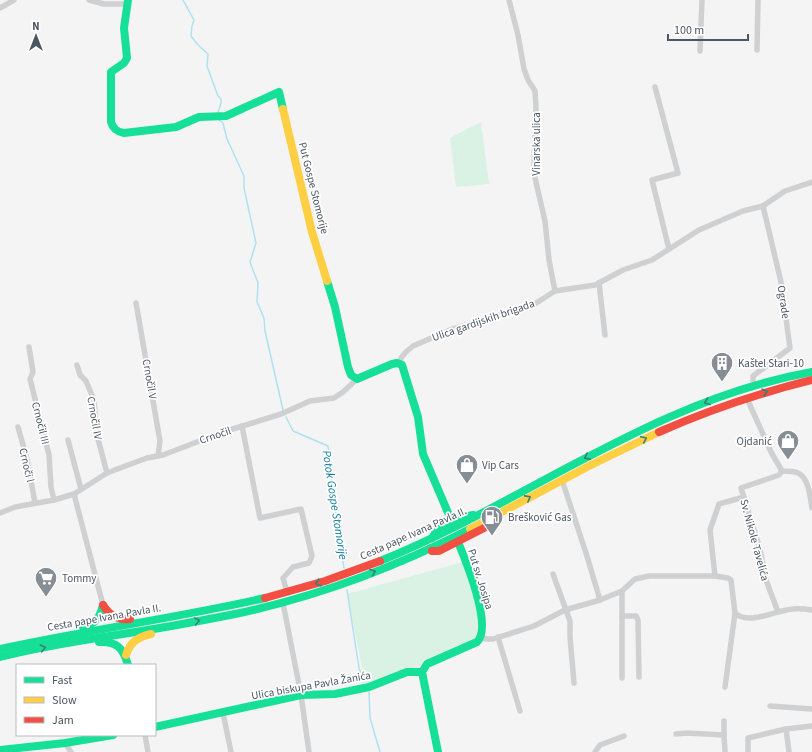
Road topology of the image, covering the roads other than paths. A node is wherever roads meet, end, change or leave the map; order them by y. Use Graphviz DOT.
graph roads {
  1 [pos="14,0"];
  2 [pos="89,0"];
  3 [pos="509,0"];
  4 [pos="702,0"];
  5 [pos="758,0"];
  6 [pos="128,2"];
  7 [pos="0,8"];
  8 [pos="757,50"];
  9 [pos="700,51"];
  10 [pos="655,87"];
  11 [pos="812,182"];
  12 [pos="763,206"];
  13 [pos="669,249"];
  14 [pos="599,283"];
  15 [pos="554,291"];
  16 [pos="136,303"];
  17 [pos="605,335"];
  18 [pos="28,347"];
  19 [pos="400,363"];
  20 [pos="77,365"];
  21 [pos="812,372"];
  22 [pos="357,379"];
  23 [pos="753,380"];
  24 [pos="812,380"];
  25 [pos="749,403"];
  26 [pos="242,426"];
  27 [pos="18,427"];
  28 [pos="68,440"];
  29 [pos="158,456"];
  30 [pos="782,471"];
  31 [pos="106,473"];
  32 [pos="562,480"];
  33 [pos="81,490"];
  34 [pos="74,494"];
  35 [pos="744,497"];
  36 [pos="54,500"];
  37 [pos="35,503"];
  38 [pos="513,506"];
  39 [pos="812,508"];
  40 [pos="0,513"];
  41 [pos="480,515"];
  42 [pos="452,522"];
  43 [pos="432,539"];
  44 [pos="458,542"];
  45 [pos="427,550"];
  46 [pos="553,574"];
  47 [pos="715,576"];
  48 [pos="622,591"];
  49 [pos="287,592"];
  50 [pos="600,600"];
  51 [pos="283,603"];
  52 [pos="103,605"];
  53 [pos="565,610"];
  54 [pos="812,610"];
  55 [pos="778,612"];
  56 [pos="735,613"];
  57 [pos="622,616"];
  58 [pos="146,621"];
  59 [pos="158,628"];
  60 [pos="66,635"];
  61 [pos="482,637"];
  62 [pos="498,637"];
  63 [pos="76,642"];
  64 [pos="0,649"];
  65 [pos="126,655"];
  66 [pos="0,657"];
  67 [pos="128,664"];
  68 [pos="422,672"];
  69 [pos="639,677"];
  70 [pos="622,678"];
  71 [pos="574,683"];
  72 [pos="725,687"];
  73 [pos="301,695"];
  74 [pos="770,706"];
  75 [pos="812,709"];
  76 [pos="520,711"];
  77 [pos="223,713"];
  78 [pos="724,721"];
  79 [pos="812,726"];
  80 [pos="156,727"];
  81 [pos="786,729"];
  82 [pos="676,734"];
  83 [pos="724,735"];
  84 [pos="107,736"];
  85 [pos="145,736"];
  86 [pos="624,736"];
  87 [pos="65,743"];
  88 [pos="43,749"];
  89 [pos="0,750"];
  90 [pos="71,752"];
  91 [pos="148,752"];
  92 [pos="231,752"];
  93 [pos="308,752"];
  94 [pos="438,752"];
  95 [pos="595,752"];
  96 [pos="725,752"];
  97 [pos="748,752"];
  98 [pos="789,752"];
  1 -- 7 [label="street"];
  2 -- 6 [label="street"];
  3 -- 15 [label="street, Vinarska ulica"];
  4 -- 9 [label="street"];
  5 -- 8 [label="street"];
  6 -- 22 [label="main road, Put Gospe Stomorije"];
  10 -- 13 [label="street"];
  11 -- 12 [label="street, Ulica gardijskih brigada"];
  12 -- 13 [label="street, Ulica gardijskih brigada"];
  12 -- 23 [label="street, Ograde"];
  13 -- 14 [label="street, Ulica gardijskih brigada"];
  14 -- 15 [label="street, Ulica gardijskih brigada"];
  14 -- 17 [label="street"];
  15 -- 19 [label="street, Ulica gardijskih brigada"];
  16 -- 29 [label="street, Crnočil V"];
  18 -- 36 [label="street, Crnočil III"];
  19 -- 22 [label="main road"];
  19 -- 42 [label="main road"];
  20 -- 31 [label="street, Crnočil IV"];
  21 -- 41 [label="main road, Cesta pape Ivana Pavla II., one-way"];
  22 -- 26 [label="street, Crnočil"];
  32 -- 24 [label="main road, Cesta pape Ivana Pavla II., one-way"];
  25 -- 30 [label="street"];
  26 -- 29 [label="street, Crnočil"];
  26 -- 49 [label="street"];
  27 -- 37 [label="street, Crnoči l"];
  28 -- 33 [label="street"];
  29 -- 31 [label="street, Crnočil"];
  30 -- 35 [label="street, Sv. Nikole Tavelića"];
  30 -- 39 [label="street"];
  31 -- 33 [label="street, Crnočil"];
  38 -- 32 [label="main road, Cesta pape Ivana Pavla II., one-way"];
  32 -- 50 [label="street"];
  33 -- 34 [label="street, Crnočil"];
  34 -- 36 [label="street"];
  34 -- 52 [label="street"];
  35 -- 47 [label="street"];
  35 -- 55 [label="street, Sv. Nikole Tavelića"];
  36 -- 37 [label="street"];
  37 -- 40 [label="street"];
  38 -- 44 [label="main road"];
  38 -- 45 [label="main road, Cesta pape Ivana Pavla II."];
  41 -- 42 [label="main road"];
  41 -- 43 [label="main road, Cesta pape Ivana Pavla II."];
  42 -- 43 [label="main road"];
  43 -- 49 [label="main road, Cesta pape Ivana Pavla II., one-way"];
  44 -- 45 [label="main road"];
  44 -- 61 [label="main road, Put sv. Josipa"];
  51 -- 45 [label="main road, Cesta pape Ivana Pavla II., one-way"];
  46 -- 53 [label="street"];
  47 -- 48 [label="street"];
  47 -- 56 [label="street"];
  48 -- 50 [label="street"];
  48 -- 57 [label="street"];
  49 -- 58 [label="main road, Cesta pape Ivana Pavla II."];
  50 -- 53 [label="street"];
  59 -- 51 [label="main road, Cesta pape Ivana Pavla II., one-way"];
  51 -- 73 [label="street"];
  52 -- 58 [label="main road"];
  52 -- 60 [label="main road"];
  53 -- 62 [label="street"];
  53 -- 71 [label="street"];
  54 -- 55 [label="street"];
  55 -- 56 [label="street"];
  56 -- 72 [label="street"];
  57 -- 69 [label="street"];
  57 -- 70 [label="street"];
  58 -- 60 [label="main road, Cesta pape Ivana Pavla II."];
  59 -- 63 [label="main road, Cesta pape Ivana Pavla II."];
  59 -- 65 [label="main road"];
  60 -- 64 [label="main road, Cesta pape Ivana Pavla II."];
  61 -- 62 [label="street"];
  61 -- 68 [label="main road"];
  62 -- 76 [label="street"];
  63 -- 65 [label="main road"];
  66 -- 63 [label="main road, Cesta pape Ivana Pavla II., one-way"];
  65 -- 67 [label="main road"];
  68 -- 73 [label="main road, Ulica biskupa Pavla Žanića"];
  68 -- 94 [label="main road"];
  73 -- 77 [label="main road, Ulica biskupa Pavla Žanića"];
  73 -- 93 [label="street"];
  74 -- 75 [label="street"];
  77 -- 80 [label="main road, Ulica biskupa Pavla Žanića"];
  77 -- 92 [label="street"];
  78 -- 83 [label="street"];
  79 -- 81 [label="street"];
  81 -- 97 [label="street"];
  81 -- 98 [label="street"];
  82 -- 83 [label="street"];
  83 -- 96 [label="street"];
  84 -- 87 [label="main road"];
  85 -- 91 [label="street"];
  86 -- 95 [label="street"];
  87 -- 88 [label="main road"];
  87 -- 90 [label="street"];
  88 -- 89 [label="main road"];
}
